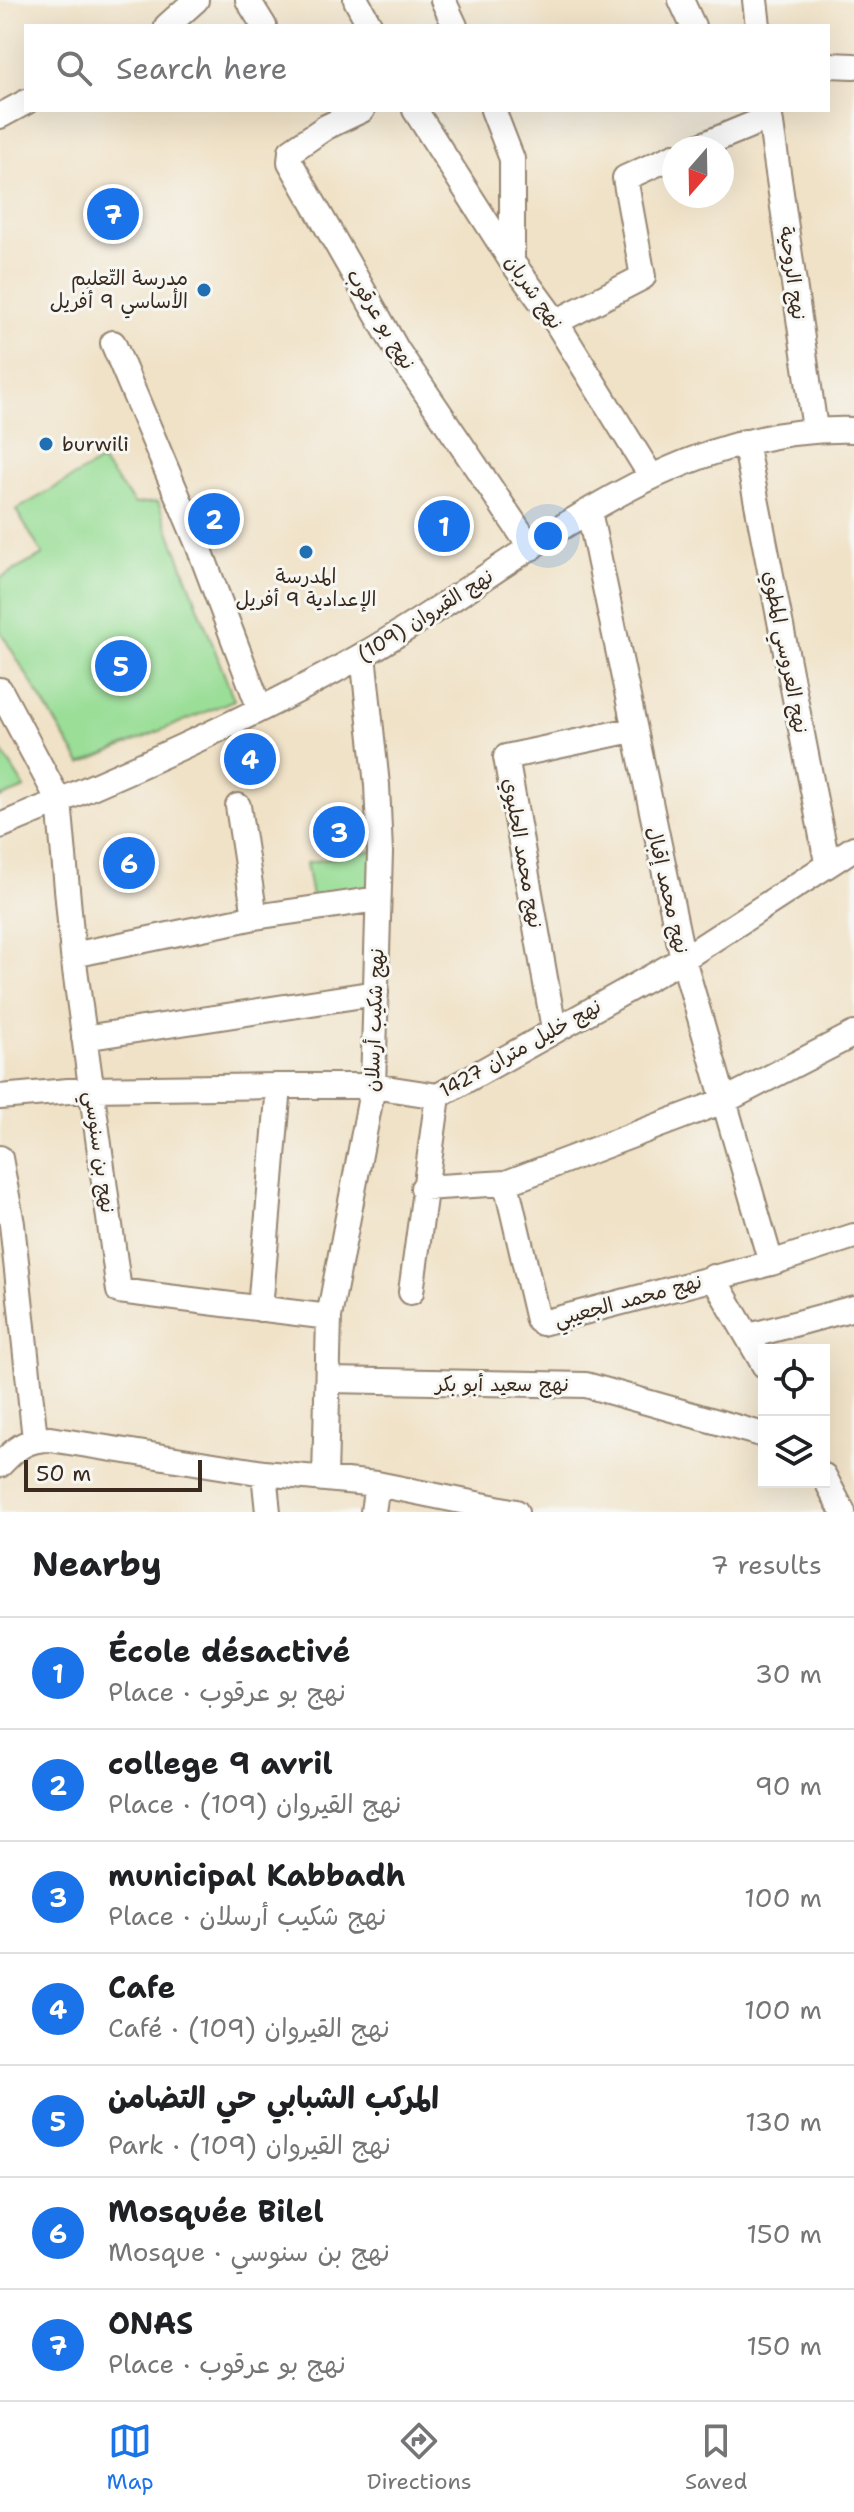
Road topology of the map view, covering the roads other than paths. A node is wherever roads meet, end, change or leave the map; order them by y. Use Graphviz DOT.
graph roads {
  1 [pos="196,0"];
  2 [pos="248,0"];
  3 [pos="356,0"];
  4 [pos="443,0"];
  5 [pos="681,0"];
  6 [pos="755,0"];
  7 [pos="169,24"];
  8 [pos="263,24"];
  9 [pos="369,24"];
  10 [pos="454,24"];
  11 [pos="692,24"];
  12 [pos="758,24"];
  13 [pos="830,65"];
  14 [pos="854,66"];
  15 [pos="24,103"];
  16 [pos="353,112"];
  17 [pos="416,112"];
  18 [pos="494,112"];
  19 [pos="770,113"];
  20 [pos="0,116"];
  21 [pos="321,119"];
  22 [pos="733,121"];
  23 [pos="712,136"];
  24 [pos="662,161"];
  25 [pos="512,262"];
  26 [pos="556,322"];
  27 [pos="113,343"];
  28 [pos="815,429"];
  29 [pos="854,430"];
  30 [pos="745,442"];
  31 [pos="651,476"];
  32 [pos="589,511"];
  33 [pos="531,548"];
  34 [pos="363,655"];
  35 [pos="0,690"];
  36 [pos="260,709"];
  37 [pos="632,730"];
  38 [pos="59,801"];
  39 [pos="238,806"];
  40 [pos="0,826"];
  41 [pos="854,848"];
  42 [pos="827,862"];
  43 [pos="378,899"];
  44 [pos="255,917"];
  45 [pos="73,955"];
  46 [pos="683,959"];
  47 [pos="376,993"];
  48 [pos="554,1029"];
  49 [pos="854,1034"];
  50 [pos="84,1038"];
  51 [pos="279,1086"];
  52 [pos="373,1086"];
  53 [pos="91,1089"];
  54 [pos="438,1096"];
  55 [pos="0,1097"];
  56 [pos="726,1100"];
  57 [pos="0,1158"];
  58 [pos="506,1183"];
  59 [pos="423,1188"];
  60 [pos="854,1236"];
  61 [pos="771,1263"];
  62 [pos="713,1277"];
  63 [pos="411,1292"];
  64 [pos="854,1308"];
  65 [pos="260,1309"];
  66 [pos="329,1317"];
  67 [pos="749,1336"];
  68 [pos="758,1353"];
  69 [pos="330,1380"];
  70 [pos="758,1433"];
  71 [pos="35,1439"];
  72 [pos="0,1465"];
  73 [pos="264,1473"];
  74 [pos="325,1478"];
  75 [pos="377,1484"];
  76 [pos="268,1512"];
  77 [pos="373,1512"];
  78 [pos="516,1512"];
  1 -- 7 [label="street"];
  2 -- 8 [label="street"];
  3 -- 9 [label="street"];
  4 -- 10 [label="street"];
  5 -- 11 [label="street"];
  6 -- 12 [label="street"];
  13 -- 14 [label="street"];
  15 -- 20 [label="street"];
  16 -- 21 [label="street, نهج بو عرقوب"];
  17 -- 25 [label="street, نهج شربان"];
  18 -- 25 [label="street"];
  19 -- 22 [label="street, نهج الروحية"];
  19 -- 28 [label="street, نهج الروحية"];
  21 -- 33 [label="street, نهج بو عرقوب"];
  22 -- 23 [label="street, نهج الروحية"];
  24 -- 26 [label="street"];
  25 -- 26 [label="street, نهج شربان"];
  26 -- 31 [label="street, نهج شربان"];
  27 -- 36 [label="street"];
  28 -- 29 [label="street, نهج القيروان (109)"];
  28 -- 30 [label="street, نهج القيروان (109)"];
  30 -- 31 [label="street, نهج القيروان (109)"];
  30 -- 42 [label="street, نهج العروسي المطوي"];
  31 -- 32 [label="street, نهج القيروان (109)"];
  32 -- 33 [label="street, نهج القيروان (109)"];
  32 -- 37 [label="street, نهج محمد إقبال"];
  33 -- 34 [label="street, نهج القيروان (109)"];
  34 -- 36 [label="street, نهج القيروان (109)"];
  34 -- 43 [label="street, نهج شكيب أرسلان"];
  35 -- 38 [label="street"];
  36 -- 38 [label="street, نهج القيروان (109)"];
  37 -- 46 [label="street, نهج محمد إقبال"];
  37 -- 48 [label="street, نهج محمد الحليوي"];
  38 -- 40 [label="street, نهج القيروان (109)"];
  38 -- 45 [label="street, نهج بن سنوسي"];
  39 -- 44 [label="street"];
  41 -- 42 [label="street, نهج خليل متران 1427"];
  42 -- 46 [label="street, نهج خليل متران 1427"];
  43 -- 44 [label="street"];
  43 -- 47 [label="street, نهج شكيب أرسلان"];
  44 -- 45 [label="street"];
  45 -- 50 [label="street, نهج بن سنوسي"];
  46 -- 48 [label="street, نهج خليل متران 1427"];
  46 -- 56 [label="street, نهج محمد إقبال"];
  47 -- 50 [label="street"];
  47 -- 52 [label="street, نهج شكيب أرسلان"];
  48 -- 54 [label="street, نهج خليل متران 1427"];
  49 -- 56 [label="street"];
  50 -- 53 [label="street, نهج بن سنوسي"];
  51 -- 52 [label="street, نهج خليل متران 1427"];
  51 -- 53 [label="street, نهج خليل متران 1427"];
  51 -- 65 [label="street"];
  52 -- 54 [label="street, نهج خليل متران 1427"];
  52 -- 66 [label="street, نهج شكيب أرسلان"];
  53 -- 55 [label="street, نهج خليل متران 1427"];
  53 -- 65 [label="street, نهج بن سنوسي"];
  54 -- 59 [label="street"];
  56 -- 58 [label="street"];
  56 -- 61 [label="street, نهج محمد إقبال"];
  57 -- 71 [label="street"];
  58 -- 59 [label="street"];
  58 -- 62 [label="street, نهج محمد الجعيبي"];
  59 -- 63 [label="street"];
  60 -- 61 [label="street, نهج محمد الجعيبي"];
  61 -- 62 [label="street, نهج محمد الجعيبي"];
  62 -- 67 [label="street"];
  64 -- 67 [label="street"];
  65 -- 66 [label="street, نهج بن سنوسي"];
  66 -- 69 [label="street, نهج شكيب أرسلان"];
  67 -- 68 [label="street"];
  69 -- 70 [label="street, نهج سعيد أبو بكر"];
  69 -- 74 [label="street, نهج شكيب أرسلان"];
  71 -- 72 [label="street"];
  71 -- 73 [label="street"];
  73 -- 74 [label="street"];
  73 -- 76 [label="street"];
  74 -- 75 [label="street"];
  75 -- 77 [label="street"];
  75 -- 78 [label="street"];
}
